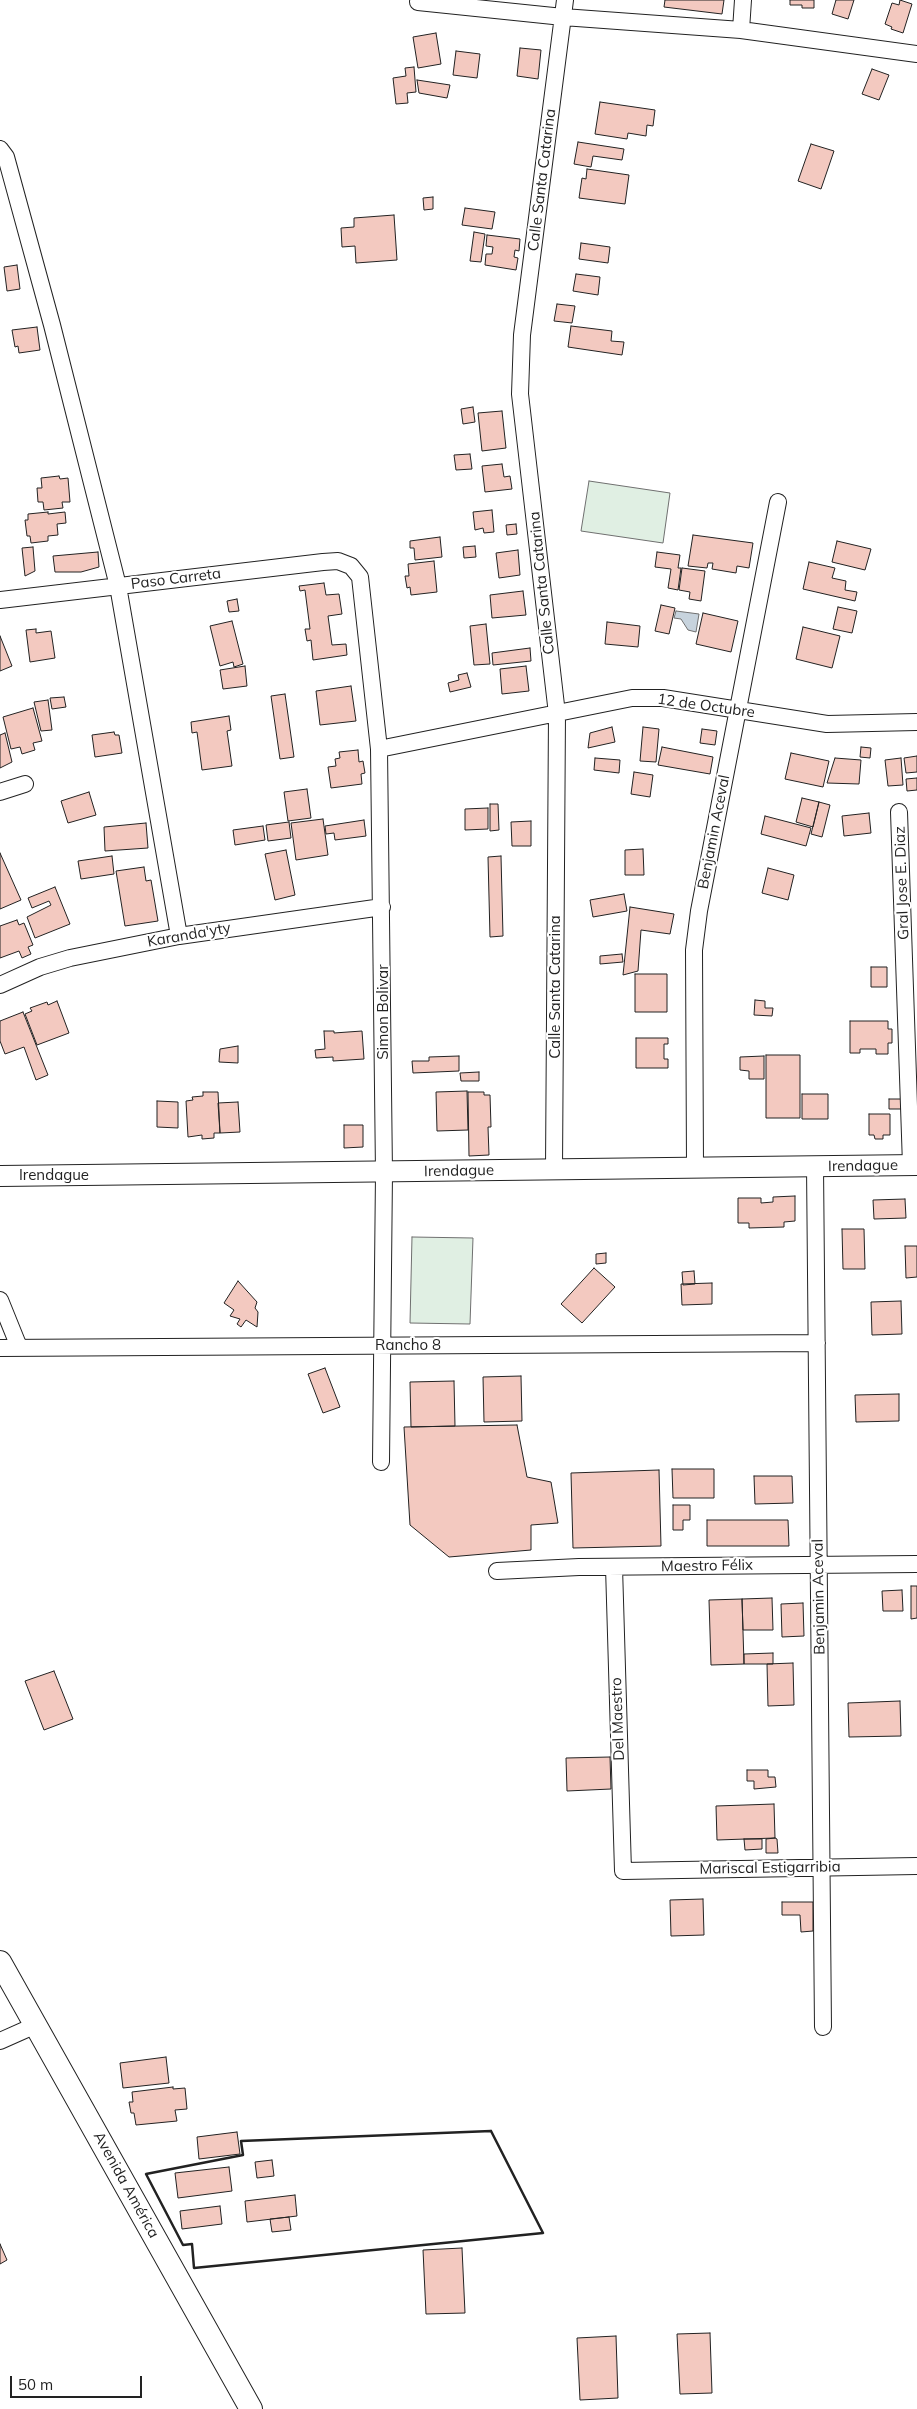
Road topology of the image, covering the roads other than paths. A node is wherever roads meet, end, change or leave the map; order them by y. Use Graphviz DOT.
graph roads {
  1 [pos="565,0"];
  2 [pos="743,0"];
  3 [pos="418,2"];
  4 [pos="563,17"];
  5 [pos="741,30"];
  6 [pos="917,54"];
  7 [pos="0,149"];
  8 [pos="778,502"];
  9 [pos="351,566"];
  10 [pos="118,586"];
  11 [pos="0,600"];
  12 [pos="738,710"];
  13 [pos="556,714"];
  14 [pos="917,722"];
  15 [pos="379,749"];
  16 [pos="25,784"];
  17 [pos="0,792"];
  18 [pos="899,812"];
  19 [pos="382,906"];
  20 [pos="180,936"];
  21 [pos="911,954"];
  22 [pos="0,985"];
  23 [pos="914,1165"];
  24 [pos="695,1166"];
  25 [pos="815,1166"];
  26 [pos="554,1168"];
  27 [pos="384,1173"];
  28 [pos="0,1176"];
  29 [pos="0,1300"];
  30 [pos="817,1343"];
  31 [pos="382,1345"];
  32 [pos="19,1347"];
  33 [pos="0,1348"];
  34 [pos="381,1462"];
  35 [pos="917,1564"];
  36 [pos="819,1565"];
  37 [pos="614,1567"];
  38 [pos="497,1572"];
  39 [pos="917,1866"];
  40 [pos="822,1868"];
  41 [pos="623,1871"];
  42 [pos="0,1962"];
  43 [pos="36,2025"];
  44 [pos="823,2028"];
  45 [pos="0,2041"];
  46 [pos="251,2409"];
  1 -- 4 [label="street, Calle Santa Catarina"];
  2 -- 5 [label="street"];
  3 -- 4 [label="street"];
  4 -- 5 [label="street"];
  4 -- 13 [label="street, Calle Santa Catarina"];
  5 -- 6 [label="street"];
  7 -- 10 [label="street"];
  8 -- 12 [label="street, Benjamin Aceval"];
  9 -- 10 [label="street, Paso Carreta"];
  9 -- 15 [label="street, Simon Bolivar"];
  10 -- 11 [label="street, Paso Carreta"];
  10 -- 20 [label="street"];
  12 -- 13 [label="street, 12 de Octubre"];
  12 -- 14 [label="street, 12 de Octubre"];
  12 -- 24 [label="street, Benjamin Aceval"];
  13 -- 15 [label="street, 12 de Octubre"];
  13 -- 26 [label="street, Calle Santa Catarina"];
  15 -- 19 [label="street, Simon Bolivar"];
  16 -- 17 [label="street"];
  18 -- 21 [label="street, Gral Jose E. Diaz"];
  19 -- 20 [label="street, Karanda'yty"];
  19 -- 27 [label="street, Simon Bolivar"];
  20 -- 22 [label="street, Karanda'yty"];
  21 -- 23 [label="street, Gral Jose E. Diaz"];
  23 -- 25 [label="street, Irendague"];
  24 -- 25 [label="street, Irendague"];
  24 -- 26 [label="street, Irendague"];
  25 -- 30 [label="street, Benjamin Aceval"];
  26 -- 27 [label="street, Irendague"];
  27 -- 28 [label="street, Irendague"];
  27 -- 31 [label="street, Simon Bolivar"];
  29 -- 32 [label="street"];
  30 -- 31 [label="street, Rancho 8"];
  30 -- 36 [label="street, Benjamin Aceval"];
  31 -- 32 [label="street, Rancho 8"];
  31 -- 34 [label="street, Simon Bolivar"];
  32 -- 33 [label="street, Rancho 8"];
  35 -- 36 [label="street, Maestro Félix"];
  36 -- 37 [label="street, Maestro Félix"];
  36 -- 40 [label="street, Benjamin Aceval"];
  37 -- 38 [label="street, Maestro Félix"];
  37 -- 41 [label="street, Del Maestro"];
  39 -- 40 [label="street, Mariscal Estigarribia"];
  40 -- 41 [label="street, Mariscal Estigarribia"];
  40 -- 44 [label="street, Benjamin Aceval"];
  42 -- 43 [label="main road, Avenida América"];
  43 -- 45 [label="street"];
  43 -- 46 [label="main road, Avenida América"];
}
